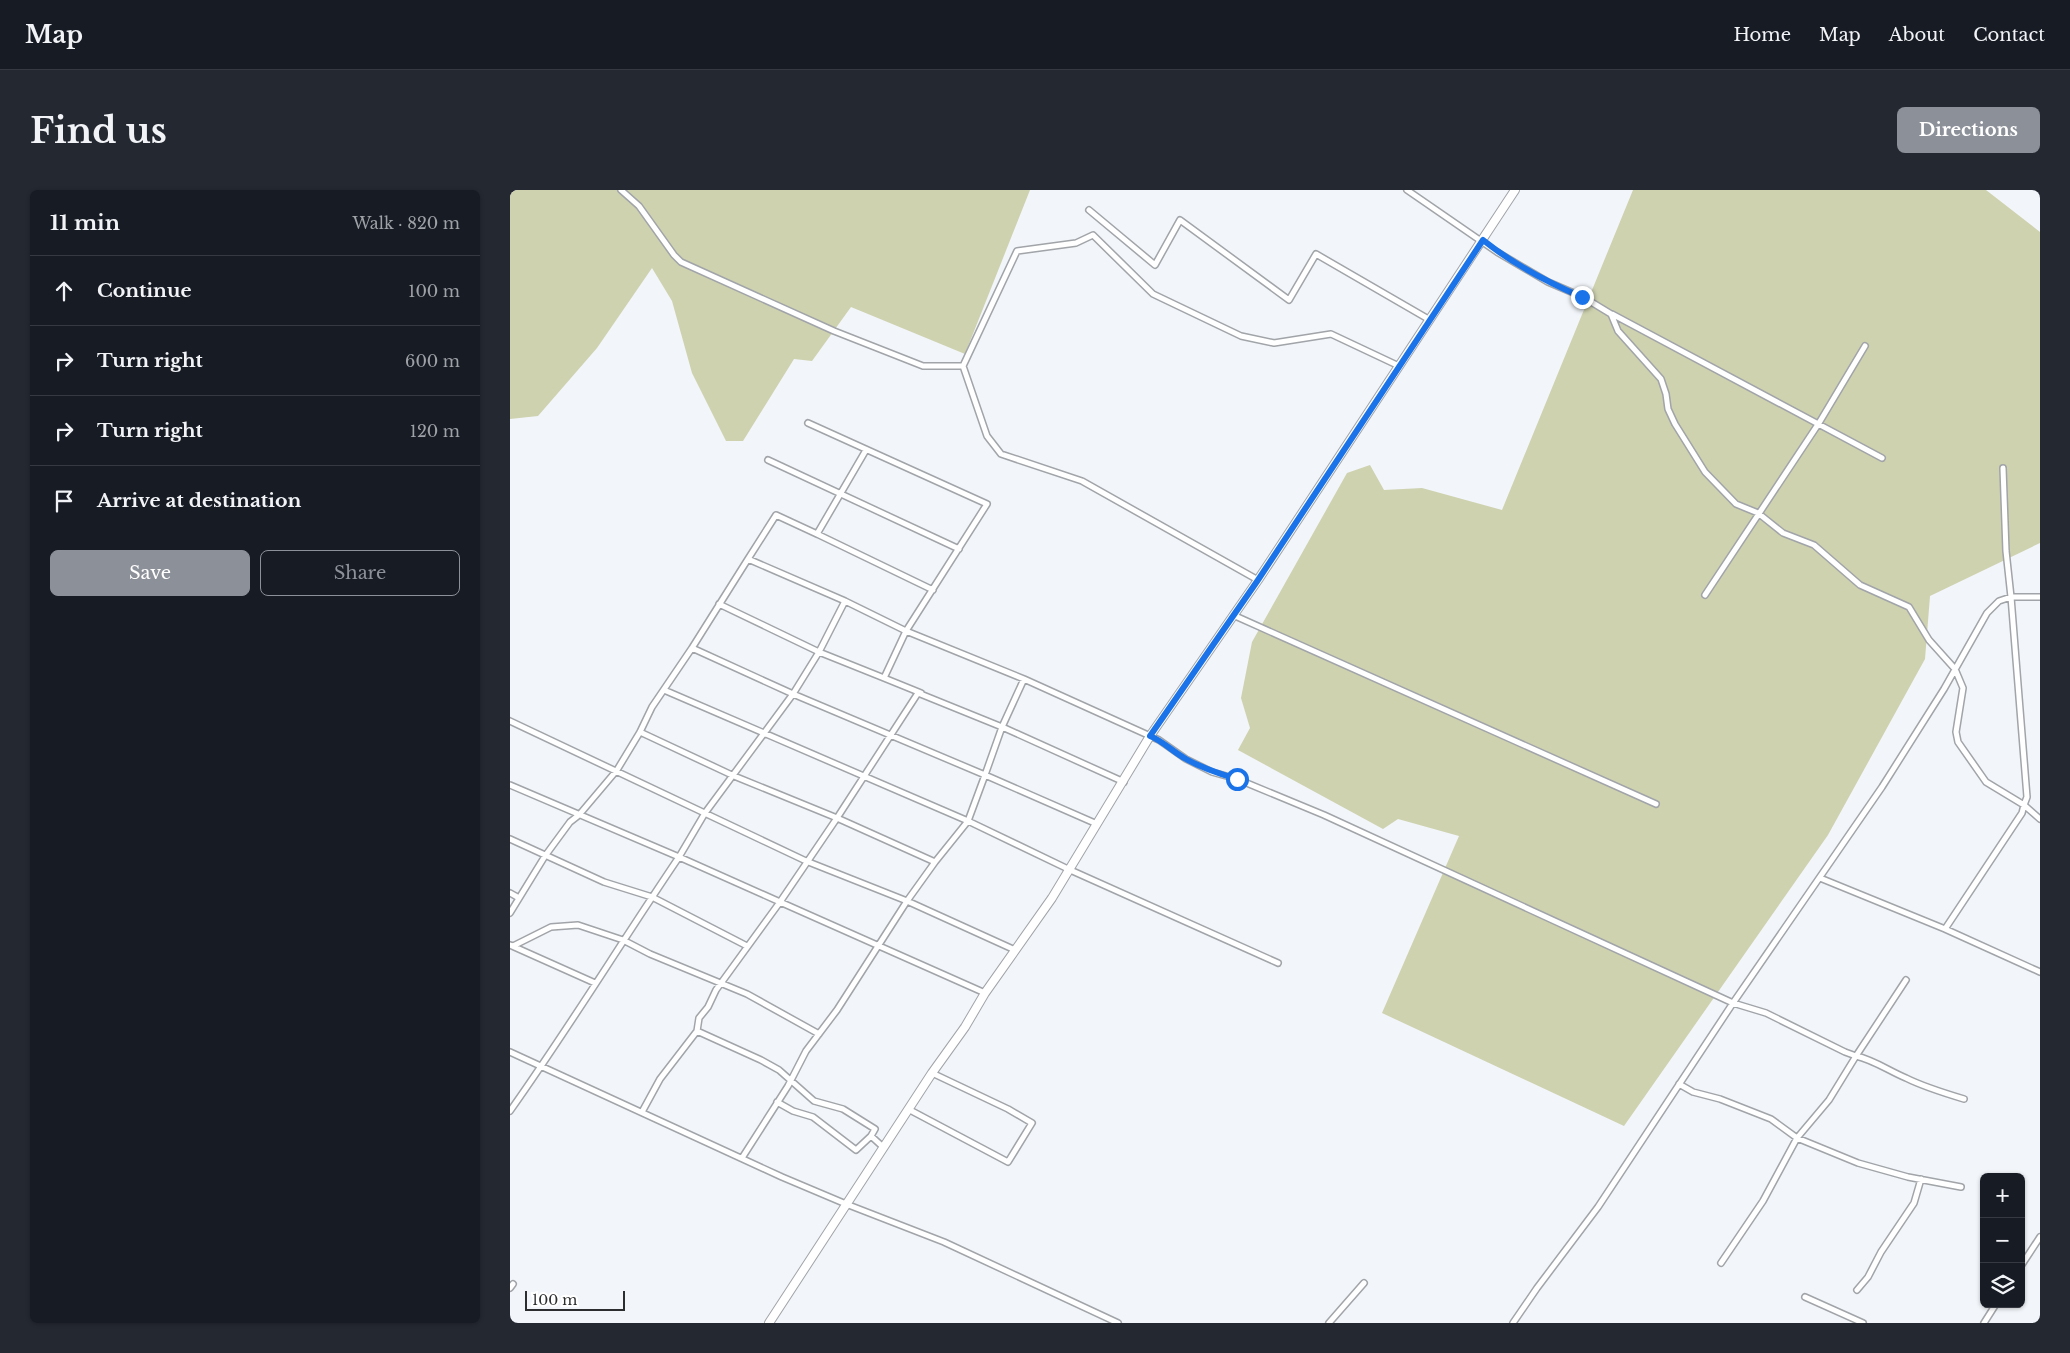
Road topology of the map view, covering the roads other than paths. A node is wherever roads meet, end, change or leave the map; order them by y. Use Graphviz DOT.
graph roads {
  1 [pos="621,190"];
  2 [pos="1407,190"];
  3 [pos="1515,190"];
  4 [pos="1089,210"];
  5 [pos="1483,240"];
  6 [pos="1611,314"];
  7 [pos="1430,320"];
  8 [pos="1865,346"];
  9 [pos="964,366"];
  10 [pos="1398,366"];
  11 [pos="808,423"];
  12 [pos="1819,423"];
  13 [pos="866,450"];
  14 [pos="1882,458"];
  15 [pos="768,460"];
  16 [pos="2003,468"];
  17 [pos="842,493"];
  18 [pos="1758,513"];
  19 [pos="817,534"];
  20 [pos="959,548"];
  21 [pos="748,558"];
  22 [pos="1258,580"];
  23 [pos="933,590"];
  24 [pos="1704,595"];
  25 [pos="2011,597"];
  26 [pos="2040,597"];
  27 [pos="845,601"];
  28 [pos="719,604"];
  29 [pos="1233,615"];
  30 [pos="906,631"];
  31 [pos="692,648"];
  32 [pos="819,652"];
  33 [pos="1955,669"];
  34 [pos="884,678"];
  35 [pos="1024,680"];
  36 [pos="664,690"];
  37 [pos="793,694"];
  38 [pos="510,721"];
  39 [pos="1002,727"];
  40 [pos="640,732"];
  41 [pos="764,734"];
  42 [pos="892,735"];
  43 [pos="1150,736"];
  44 [pos="617,770"];
  45 [pos="985,775"];
  46 [pos="734,776"];
  47 [pos="864,777"];
  48 [pos="1124,782"];
  49 [pos="510,785"];
  50 [pos="1656,804"];
  51 [pos="2024,805"];
  52 [pos="705,813"];
  53 [pos="579,814"];
  54 [pos="837,818"];
  55 [pos="2040,819"];
  56 [pos="968,821"];
  57 [pos="1097,824"];
  58 [pos="510,839"];
  59 [pos="545,856"];
  60 [pos="679,857"];
  61 [pos="806,860"];
  62 [pos="934,862"];
  63 [pos="1068,869"];
  64 [pos="1820,878"];
  65 [pos="510,894"];
  66 [pos="652,897"];
  67 [pos="519,898"];
  68 [pos="906,901"];
  69 [pos="780,902"];
  70 [pos="510,913"];
  71 [pos="1945,929"];
  72 [pos="623,940"];
  73 [pos="512,945"];
  74 [pos="747,946"];
  75 [pos="879,947"];
  76 [pos="1015,950"];
  77 [pos="1278,963"];
  78 [pos="2040,972"];
  79 [pos="1906,980"];
  80 [pos="595,982"];
  81 [pos="721,983"];
  82 [pos="985,993"];
  83 [pos="1734,1003"];
  84 [pos="696,1031"];
  85 [pos="818,1034"];
  86 [pos="510,1052"];
  87 [pos="1856,1056"];
  88 [pos="542,1066"];
  89 [pos="932,1073"];
  90 [pos="790,1080"];
  91 [pos="1679,1084"];
  92 [pos="1964,1099"];
  93 [pos="777,1102"];
  94 [pos="908,1109"];
  95 [pos="510,1111"];
  96 [pos="642,1112"];
  97 [pos="871,1136"];
  98 [pos="1797,1138"];
  99 [pos="883,1147"];
  100 [pos="742,1158"];
  101 [pos="1921,1179"];
  102 [pos="1961,1187"];
  103 [pos="846,1204"];
  104 [pos="2040,1237"];
  105 [pos="1721,1263"];
  106 [pos="2023,1263"];
  107 [pos="1364,1283"];
  108 [pos="1857,1290"];
  109 [pos="1805,1297"];
  110 [pos="1993,1308"];
  111 [pos="769,1323"];
  112 [pos="1118,1323"];
  113 [pos="1328,1323"];
  114 [pos="1514,1323"];
  115 [pos="1863,1323"];
  116 [pos="1984,1323"];
  1 -- 9 [label="street"];
  2 -- 5 [label="street"];
  3 -- 5 [label="street"];
  4 -- 7 [label="street"];
  5 -- 6 [label="street"];
  5 -- 7 [label="street"];
  6 -- 12 [label="street"];
  6 -- 18 [label="street"];
  7 -- 10 [label="street"];
  8 -- 12 [label="street"];
  9 -- 10 [label="street"];
  9 -- 22 [label="street"];
  10 -- 22 [label="street"];
  11 -- 13 [label="street"];
  12 -- 14 [label="street"];
  12 -- 18 [label="street"];
  13 -- 17 [label="street"];
  13 -- 20 [label="street"];
  15 -- 17 [label="street"];
  16 -- 25 [label="street"];
  17 -- 19 [label="street"];
  17 -- 20 [label="street"];
  18 -- 24 [label="street"];
  18 -- 33 [label="street"];
  19 -- 21 [label="street"];
  19 -- 23 [label="street"];
  20 -- 23 [label="street"];
  21 -- 27 [label="street"];
  21 -- 28 [label="street"];
  22 -- 29 [label="street"];
  23 -- 30 [label="street"];
  25 -- 26 [label="street"];
  25 -- 33 [label="street"];
  25 -- 51 [label="street"];
  27 -- 30 [label="street"];
  27 -- 32 [label="street"];
  28 -- 31 [label="street"];
  28 -- 32 [label="street"];
  29 -- 43 [label="street"];
  29 -- 50 [label="street"];
  30 -- 34 [label="street"];
  30 -- 35 [label="street"];
  31 -- 36 [label="street"];
  31 -- 37 [label="street"];
  32 -- 34 [label="street"];
  32 -- 37 [label="street"];
  33 -- 51 [label="street"];
  33 -- 64 [label="street"];
  34 -- 39 [label="street"];
  35 -- 39 [label="street"];
  35 -- 43 [label="street"];
  36 -- 40 [label="street"];
  36 -- 41 [label="street"];
  37 -- 41 [label="street"];
  37 -- 42 [label="street"];
  38 -- 44 [label="street"];
  39 -- 42 [label="street"];
  39 -- 45 [label="street"];
  39 -- 48 [label="street"];
  40 -- 44 [label="street"];
  40 -- 46 [label="street"];
  41 -- 46 [label="street"];
  41 -- 47 [label="street"];
  42 -- 45 [label="street"];
  42 -- 47 [label="street"];
  43 -- 48 [label="street"];
  43 -- 83 [label="street"];
  44 -- 52 [label="street"];
  44 -- 53 [label="street"];
  45 -- 56 [label="street"];
  45 -- 57 [label="street"];
  46 -- 52 [label="street"];
  46 -- 54 [label="street"];
  47 -- 54 [label="street"];
  47 -- 56 [label="street"];
  48 -- 57 [label="street"];
  49 -- 53 [label="street"];
  51 -- 55 [label="street"];
  51 -- 71 [label="street"];
  52 -- 60 [label="street"];
  52 -- 61 [label="street"];
  53 -- 59 [label="street"];
  53 -- 60 [label="street"];
  54 -- 61 [label="street"];
  54 -- 62 [label="street"];
  56 -- 62 [label="street"];
  56 -- 63 [label="street"];
  57 -- 63 [label="street"];
  58 -- 59 [label="street"];
  59 -- 66 [label="street"];
  59 -- 67 [label="street"];
  60 -- 66 [label="street"];
  60 -- 69 [label="street"];
  61 -- 68 [label="street"];
  61 -- 69 [label="street"];
  62 -- 68 [label="street"];
  63 -- 76 [label="street"];
  63 -- 77 [label="street"];
  64 -- 71 [label="street"];
  64 -- 83 [label="street"];
  65 -- 67 [label="street"];
  66 -- 72 [label="street"];
  66 -- 74 [label="street"];
  67 -- 70 [label="street"];
  68 -- 75 [label="street"];
  68 -- 76 [label="street"];
  69 -- 74 [label="street"];
  69 -- 75 [label="street"];
  71 -- 78 [label="street"];
  72 -- 73 [label="street"];
  72 -- 80 [label="street"];
  72 -- 81 [label="street"];
  73 -- 80 [label="street"];
  74 -- 81 [label="street"];
  75 -- 82 [label="street"];
  75 -- 85 [label="street"];
  76 -- 82 [label="street"];
  79 -- 87 [label="street"];
  80 -- 88 [label="street"];
  81 -- 84 [label="street"];
  81 -- 85 [label="street"];
  82 -- 89 [label="street"];
  83 -- 87 [label="street"];
  83 -- 91 [label="street"];
  84 -- 90 [label="street"];
  84 -- 96 [label="street"];
  85 -- 90 [label="street"];
  86 -- 88 [label="street"];
  87 -- 92 [label="street"];
  87 -- 98 [label="street"];
  88 -- 95 [label="street"];
  88 -- 96 [label="street"];
  89 -- 94 [label="street"];
  89 -- 94 [label="street"];
  90 -- 93 [label="street"];
  90 -- 97 [label="street"];
  91 -- 98 [label="street"];
  91 -- 114 [label="street"];
  93 -- 97 [label="street"];
  93 -- 100 [label="street"];
  94 -- 99 [label="street"];
  96 -- 100 [label="street"];
  97 -- 99 [label="street"];
  98 -- 101 [label="street"];
  98 -- 105 [label="street"];
  99 -- 103 [label="street"];
  100 -- 103 [label="street"];
  101 -- 102 [label="street"];
  101 -- 108 [label="street"];
  103 -- 111 [label="street"];
  103 -- 112 [label="street"];
  104 -- 106 [label="street"];
  107 -- 113 [label="street"];
  109 -- 115 [label="street"];
  110 -- 116 [label="street"];
}
